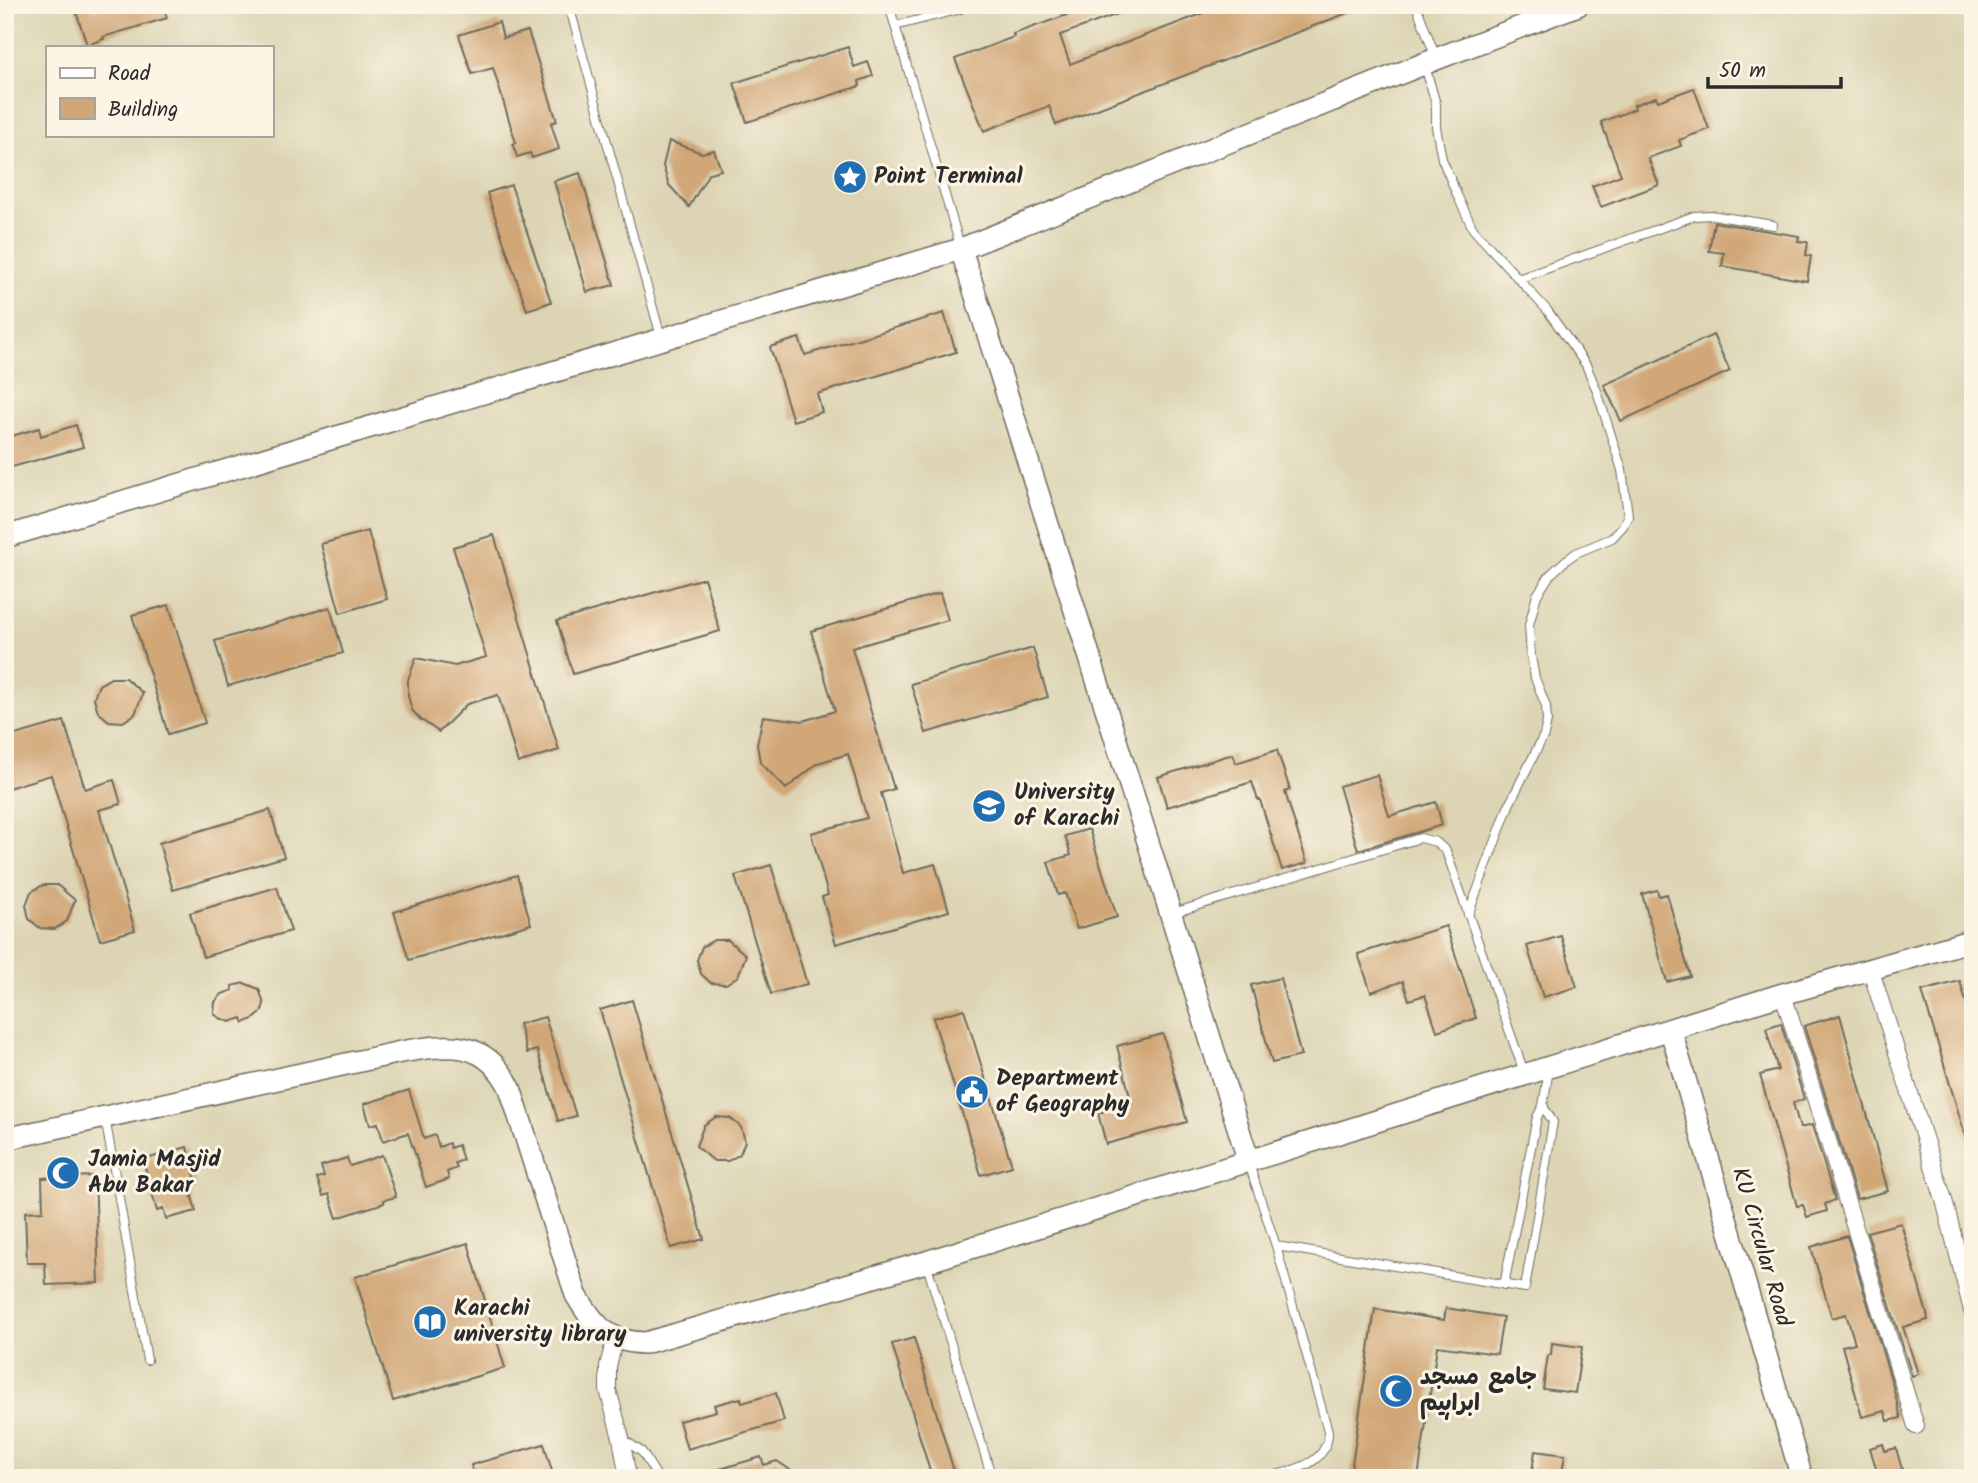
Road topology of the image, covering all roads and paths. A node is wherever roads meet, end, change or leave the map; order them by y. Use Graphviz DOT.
graph roads {
  1 [pos="566,5"];
  2 [pos="889,5"];
  3 [pos="960,5"];
  4 [pos="1416,5"];
  5 [pos="1578,5"];
  6 [pos="895,26"];
  7 [pos="1430,61"];
  8 [pos="1773,225"];
  9 [pos="961,248"];
  10 [pos="1518,279"];
  11 [pos="662,340"];
  12 [pos="5,537"];
  13 [pos="1171,914"];
  14 [pos="1468,915"];
  15 [pos="1971,945"];
  16 [pos="1870,968"];
  17 [pos="1783,994"];
  18 [pos="1671,1031"];
  19 [pos="1549,1069"];
  20 [pos="1526,1076"];
  21 [pos="1544,1106"];
  22 [pos="105,1117"];
  23 [pos="5,1139"];
  24 [pos="1249,1162"];
  25 [pos="1276,1246"];
  26 [pos="926,1262"];
  27 [pos="1504,1285"];
  28 [pos="1973,1314"];
  29 [pos="615,1339"];
  30 [pos="147,1360"];
  31 [pos="1916,1426"];
  32 [pos="621,1438"];
  33 [pos="628,1478"];
  34 [pos="658,1478"];
  35 [pos="992,1478"];
  36 [pos="1266,1478"];
  37 [pos="1802,1478"];
  1 -- 11 [label="lane"];
  2 -- 6 [label="lane"];
  3 -- 6 [label="lane"];
  4 -- 7 [label="lane"];
  5 -- 7 [label="street"];
  6 -- 9 [label="lane"];
  7 -- 9 [label="street"];
  7 -- 10 [label="lane"];
  8 -- 10 [label="lane"];
  9 -- 11 [label="street"];
  9 -- 13 [label="street"];
  10 -- 14 [label="lane"];
  11 -- 12 [label="street"];
  13 -- 14 [label="lane"];
  13 -- 24 [label="street"];
  14 -- 20 [label="lane"];
  15 -- 16 [label="street"];
  16 -- 17 [label="street"];
  16 -- 28 [label="street"];
  17 -- 18 [label="street"];
  17 -- 31 [label="street"];
  18 -- 19 [label="street"];
  18 -- 37 [label="street, KU Circular Road"];
  19 -- 20 [label="street"];
  19 -- 21 [label="lane"];
  20 -- 24 [label="street"];
  21 -- 27 [label="lane"];
  21 -- 27 [label="lane"];
  22 -- 23 [label="street"];
  22 -- 29 [label="street"];
  22 -- 30 [label="lane"];
  24 -- 25 [label="lane"];
  24 -- 26 [label="street"];
  25 -- 27 [label="lane"];
  25 -- 36 [label="lane"];
  26 -- 29 [label="street"];
  26 -- 35 [label="lane"];
  29 -- 32 [label="street"];
  32 -- 33 [label="street"];
  32 -- 34 [label="lane"];
}
